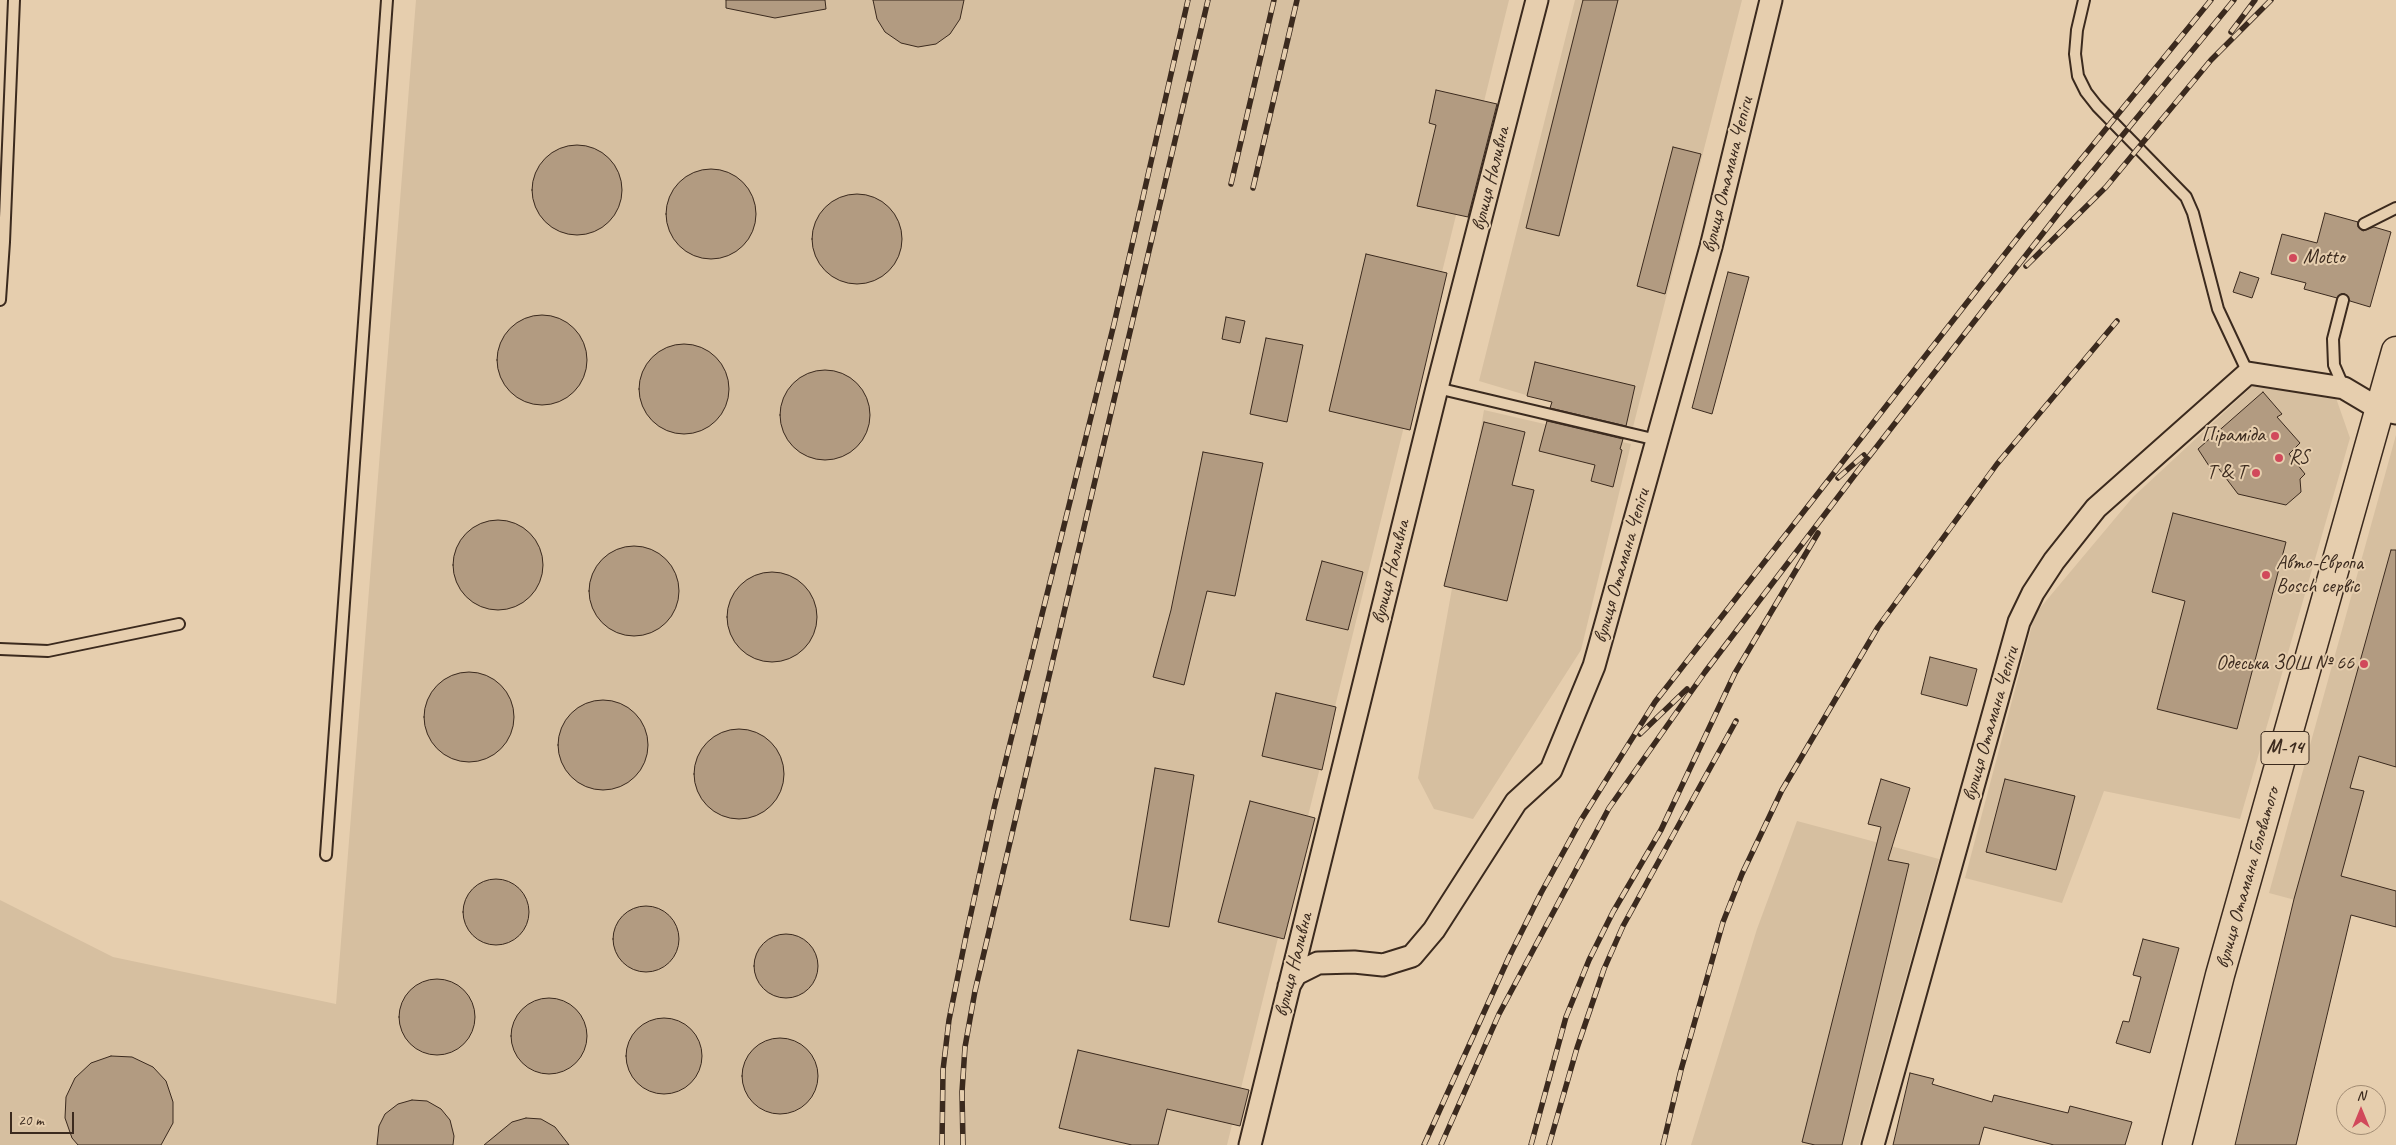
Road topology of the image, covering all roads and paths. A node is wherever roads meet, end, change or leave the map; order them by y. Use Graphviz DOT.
graph roads {
  1 [pos="14,0"];
  2 [pos="386,0"];
  3 [pos="1537,0"];
  4 [pos="1771,0"];
  5 [pos="2084,0"];
  6 [pos="2396,208"];
  7 [pos="2364,224"];
  8 [pos="2,242"];
  9 [pos="0,300"];
  10 [pos="2343,300"];
  11 [pos="2396,351"];
  12 [pos="2248,373"];
  13 [pos="1437,388"];
  14 [pos="2344,388"];
  15 [pos="2388,412"];
  16 [pos="1657,440"];
  17 [pos="179,624"];
  18 [pos="0,649"];
  19 [pos="326,855"];
  20 [pos="1288,987"];
  21 [pos="1250,1145"];
  22 [pos="1873,1145"];
  23 [pos="2176,1145"];
  1 -- 8 [label="lane"];
  2 -- 19 [label="lane"];
  3 -- 13 [label="street, вулиця Наливна"];
  4 -- 16 [label="street, вулиця Отамана Чепіги"];
  5 -- 12 [label="lane"];
  6 -- 7 [label="lane"];
  8 -- 9 [label="lane"];
  10 -- 14 [label="lane"];
  11 -- 15 [label="main road, вулиця Отамана Головатого / М-14"];
  12 -- 14 [label="street"];
  12 -- 22 [label="street, вулиця Отамана Чепіги"];
  13 -- 16 [label="lane"];
  13 -- 20 [label="street, вулиця Наливна"];
  14 -- 15 [label="street"];
  15 -- 23 [label="main road, вулиця Отамана Головатого / М-14"];
  16 -- 20 [label="street, вулиця Отамана Чепіги"];
  17 -- 18 [label="lane"];
  20 -- 21 [label="street, вулиця Наливна"];
}
